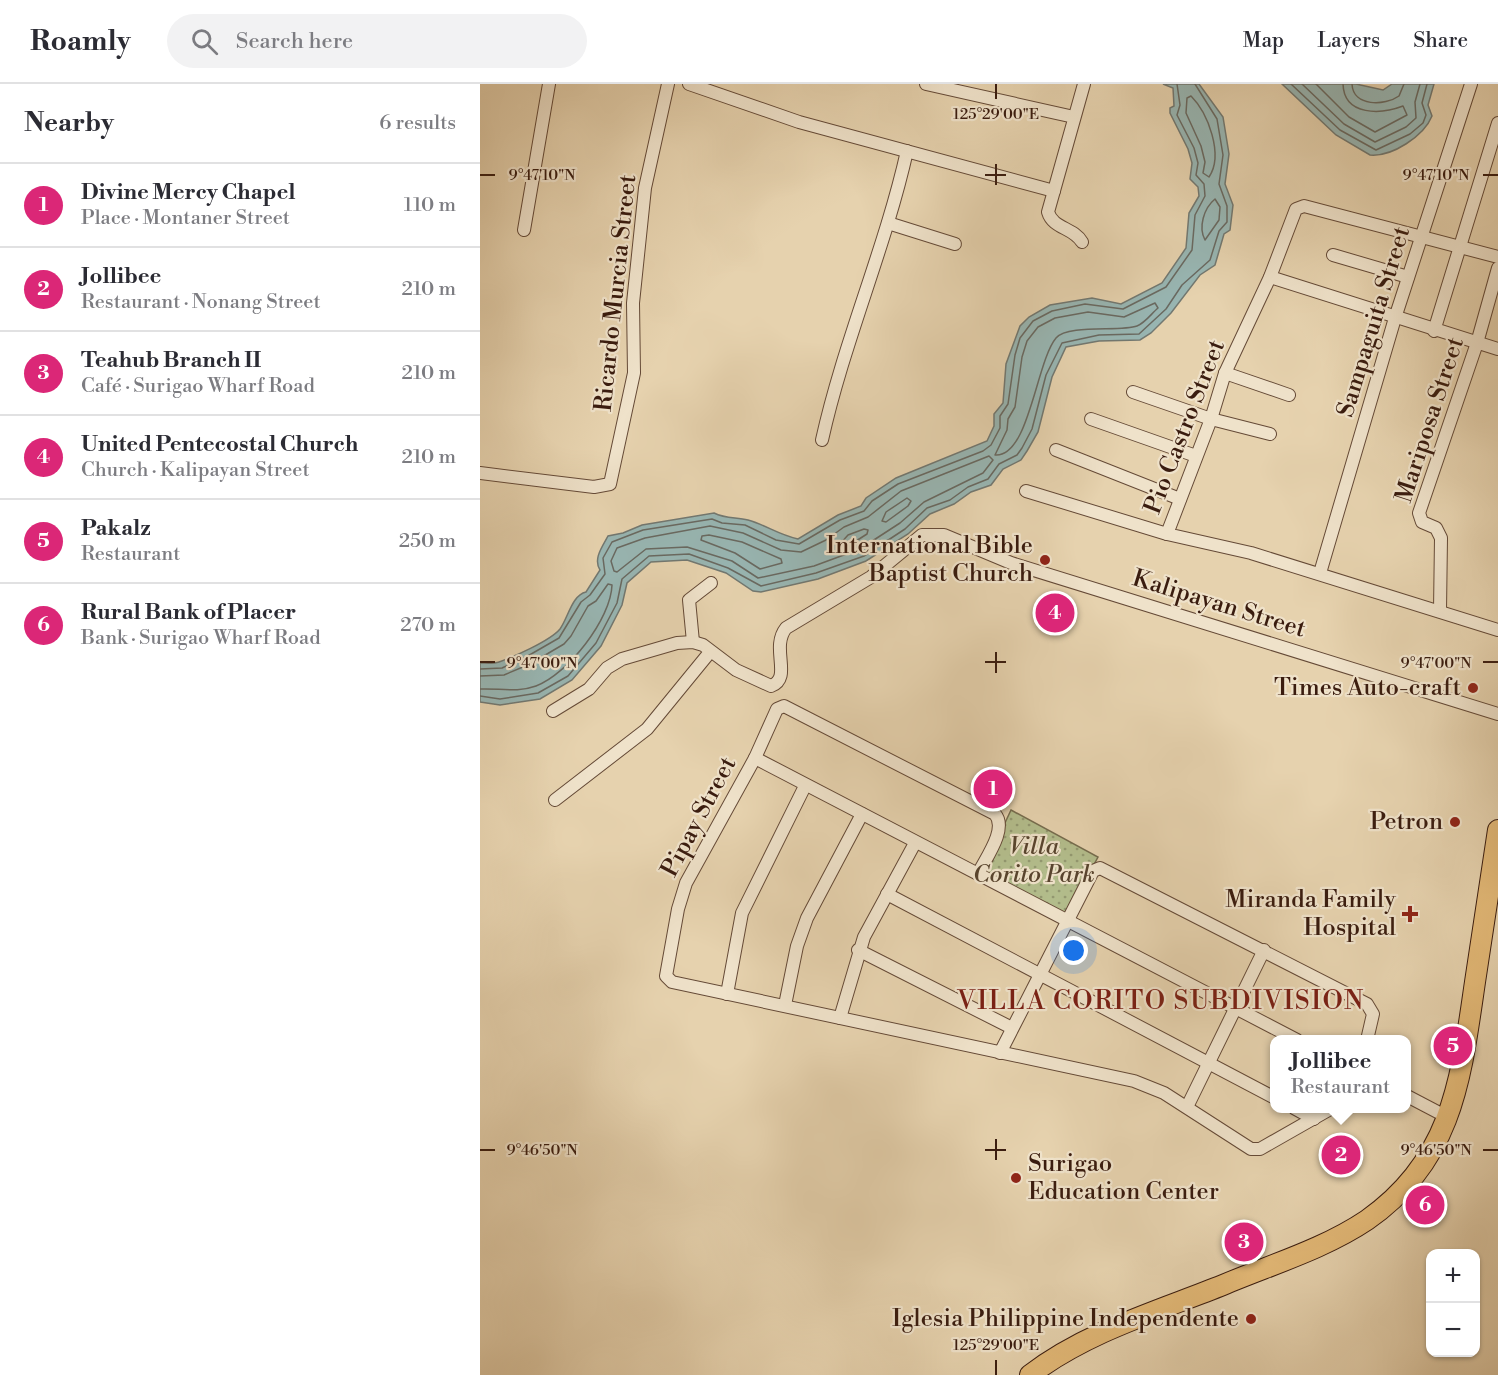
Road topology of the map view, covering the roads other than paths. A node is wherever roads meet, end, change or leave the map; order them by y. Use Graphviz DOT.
graph roads {
  1 [pos="549,84"];
  2 [pos="668,84"];
  3 [pos="689,84"];
  4 [pos="927,84"];
  5 [pos="1084,84"];
  6 [pos="1472,84"];
  7 [pos="1074,117"];
  8 [pos="1498,123"];
  9 [pos="907,150"];
  10 [pos="1054,191"];
  11 [pos="888,224"];
  12 [pos="524,230"];
  13 [pos="1422,237"];
  14 [pos="1082,242"];
  15 [pos="955,244"];
  16 [pos="1461,247"];
  17 [pos="1333,255"];
  18 [pos="1498,257"];
  19 [pos="1498,268"];
  20 [pos="1270,277"];
  21 [pos="1408,277"];
  22 [pos="1493,305"];
  23 [pos="1395,318"];
  24 [pos="1434,331"];
  25 [pos="1477,343"];
  26 [pos="1498,349"];
  27 [pos="1225,373"];
  28 [pos="1133,392"];
  29 [pos="1289,395"];
  30 [pos="1091,419"];
  31 [pos="1211,419"];
  32 [pos="1270,434"];
  33 [pos="822,440"];
  34 [pos="1056,450"];
  35 [pos="1196,456"];
  36 [pos="480,473"];
  37 [pos="1026,491"];
  38 [pos="1180,499"];
  39 [pos="1167,534"];
  40 [pos="1320,573"];
  41 [pos="711,583"];
  42 [pos="1440,610"];
  43 [pos="1498,630"];
  44 [pos="693,642"];
  45 [pos="710,652"];
  46 [pos="553,711"];
  47 [pos="1498,714"];
  48 [pos="755,758"];
  49 [pos="805,786"];
  50 [pos="555,800"];
  51 [pos="862,814"];
  52 [pos="1498,830"];
  53 [pos="915,843"];
  54 [pos="978,874"];
  55 [pos="887,894"];
  56 [pos="1068,920"];
  57 [pos="858,950"];
  58 [pos="1264,950"];
  59 [pos="1039,976"];
  60 [pos="727,994"];
  61 [pos="785,1005"];
  62 [pos="1235,1008"];
  63 [pos="840,1018"];
  64 [pos="1012,1028"];
  65 [pos="1287,1035"];
  66 [pos="1369,1035"];
  67 [pos="1000,1053"];
  68 [pos="1208,1062"];
  69 [pos="1270,1095"];
  70 [pos="1411,1098"];
  71 [pos="1187,1107"];
  72 [pos="1303,1113"];
  73 [pos="1324,1113"];
  74 [pos="1449,1118"];
  75 [pos="1314,1119"];
  76 [pos="1030,1375"];
  1 -- 12 [label="street"];
  2 -- 36 [label="street, Ricardo Murcia Street"];
  3 -- 9 [label="street"];
  4 -- 7 [label="street"];
  5 -- 7 [label="street"];
  6 -- 13 [label="street, Sampaguita Street"];
  7 -- 10 [label="street"];
  8 -- 16 [label="street"];
  9 -- 10 [label="street"];
  9 -- 11 [label="street"];
  10 -- 14 [label="street"];
  11 -- 15 [label="street"];
  11 -- 33 [label="street"];
  13 -- 16 [label="street, Pio Castro Street"];
  13 -- 20 [label="street, Pio Castro Street"];
  13 -- 21 [label="street, Sampaguita Street"];
  16 -- 18 [label="street, Pio Castro Street"];
  16 -- 24 [label="street"];
  17 -- 21 [label="street"];
  19 -- 22 [label="street, Mariposa Street"];
  20 -- 23 [label="street"];
  20 -- 27 [label="street, Pio Castro Street"];
  21 -- 23 [label="street, Sampaguita Street"];
  22 -- 25 [label="street, Mariposa Street"];
  23 -- 24 [label="street"];
  23 -- 40 [label="street, Sampaguita Street"];
  24 -- 25 [label="street"];
  25 -- 26 [label="street"];
  25 -- 42 [label="street, Mariposa Street"];
  27 -- 29 [label="street"];
  27 -- 31 [label="street, Pio Castro Street"];
  28 -- 31 [label="street"];
  30 -- 35 [label="street"];
  31 -- 32 [label="street"];
  31 -- 35 [label="street, Pio Castro Street"];
  34 -- 38 [label="street"];
  35 -- 38 [label="street, Pio Castro Street"];
  37 -- 39 [label="street"];
  38 -- 39 [label="street, Pio Castro Street"];
  39 -- 40 [label="street, Pio Castro Street"];
  40 -- 42 [label="street, Pio Castro Street"];
  41 -- 44 [label="street"];
  42 -- 43 [label="street, Pio Castro Street"];
  44 -- 45 [label="street"];
  44 -- 46 [label="street"];
  45 -- 47 [label="street, Kalipayan Street"];
  45 -- 50 [label="street"];
  48 -- 49 [label="street"];
  48 -- 54 [label="street, Pipay Street"];
  48 -- 60 [label="street, Pipay Street"];
  49 -- 51 [label="street"];
  49 -- 60 [label="street"];
  51 -- 53 [label="street"];
  51 -- 61 [label="street"];
  52 -- 74 [label="main road"];
  53 -- 54 [label="street"];
  53 -- 55 [label="street"];
  54 -- 56 [label="street"];
  55 -- 57 [label="street"];
  55 -- 59 [label="street"];
  56 -- 58 [label="street"];
  56 -- 59 [label="street"];
  56 -- 62 [label="street"];
  57 -- 63 [label="street"];
  57 -- 64 [label="street"];
  58 -- 62 [label="street"];
  58 -- 66 [label="street"];
  59 -- 64 [label="street"];
  59 -- 68 [label="street"];
  60 -- 61 [label="street"];
  61 -- 63 [label="street"];
  62 -- 65 [label="street"];
  62 -- 68 [label="street"];
  63 -- 67 [label="street"];
  64 -- 67 [label="street"];
  67 -- 71 [label="street"];
  68 -- 69 [label="street"];
  68 -- 71 [label="street"];
  70 -- 74 [label="street"];
  71 -- 75 [label="street"];
  72 -- 75 [label="street"];
  73 -- 75 [label="street"];
  74 -- 76 [label="main road"];
}
